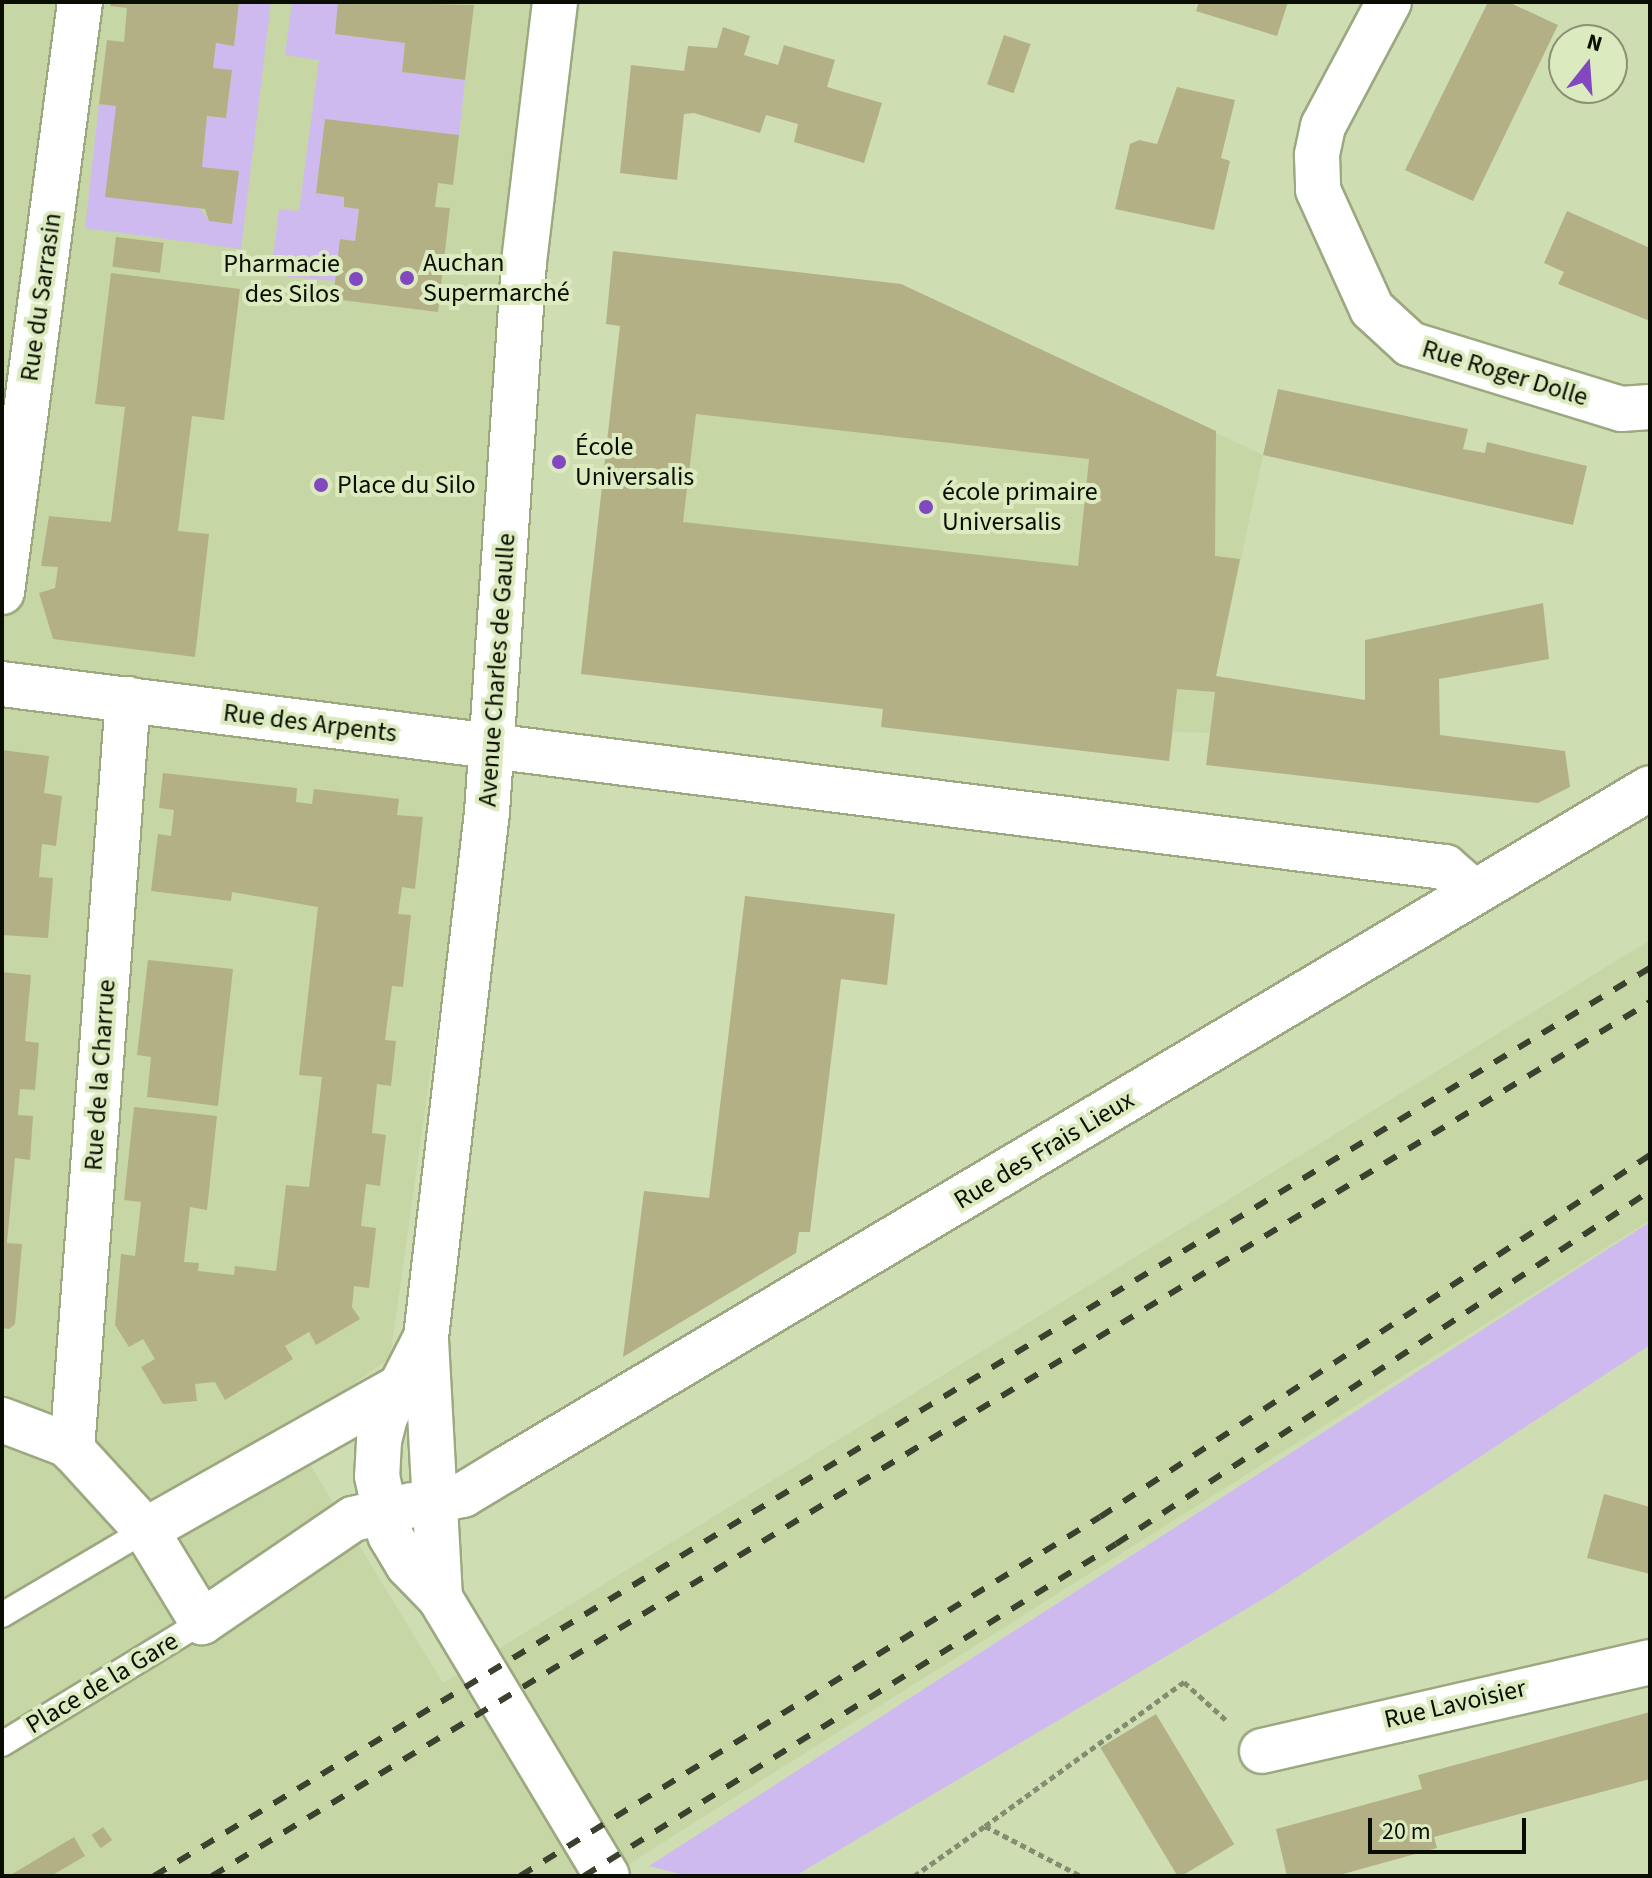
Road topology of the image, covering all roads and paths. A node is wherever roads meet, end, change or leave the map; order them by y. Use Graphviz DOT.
graph roads {
  1 [pos="80,2"];
  2 [pos="555,2"];
  3 [pos="1389,2"];
  4 [pos="1650,407"];
  5 [pos="2,592"];
  6 [pos="2,684"];
  7 [pos="128,699"];
  8 [pos="493,746"];
  9 [pos="1650,788"];
  10 [pos="1473,891"];
  11 [pos="426,1337"];
  12 [pos="394,1402"];
  13 [pos="2,1420"];
  14 [pos="72,1450"];
  15 [pos="433,1453"];
  16 [pos="434,1501"];
  17 [pos="382,1511"];
  18 [pos="146,1530"];
  19 [pos="440,1598"];
  20 [pos="2,1615"];
  21 [pos="202,1622"];
  22 [pos="1650,1662"];
  23 [pos="2,1744"];
  24 [pos="1262,1751"];
  25 [pos="985,1826"];
  26 [pos="607,1876"];
  27 [pos="914,1876"];
  28 [pos="1081,1876"];
  1 -- 5 [label="street, Rue du Sarrasin"];
  2 -- 8 [label="street, Avenue Charles de Gaulle"];
  3 -- 4 [label="street, Rue Roger Dolle"];
  6 -- 7 [label="street, Rue des Arpents"];
  7 -- 8 [label="street, Rue des Arpents"];
  7 -- 14 [label="street, Rue de la Charrue"];
  8 -- 10 [label="street, Rue des Arpents"];
  8 -- 11 [label="street, Avenue Charles de Gaulle"];
  9 -- 10 [label="street, Rue des Frais Lieux"];
  10 -- 16 [label="street, Rue des Frais Lieux"];
  11 -- 12 [label="street"];
  11 -- 15 [label="street"];
  12 -- 15 [label="street"];
  12 -- 17 [label="street"];
  12 -- 18 [label="street"];
  13 -- 14 [label="street"];
  14 -- 18 [label="street"];
  15 -- 16 [label="street"];
  16 -- 17 [label="street, Rue des Frais Lieux"];
  16 -- 19 [label="street"];
  17 -- 19 [label="street"];
  17 -- 21 [label="street, Rue des Frais Lieux"];
  18 -- 20 [label="lane"];
  18 -- 21 [label="street"];
  19 -- 26 [label="street"];
  21 -- 23 [label="lane, Place de la Gare"];
  22 -- 24 [label="street, Rue Lavoisier"];
  24 -- 25 [label="path"];
  25 -- 27 [label="path"];
  25 -- 28 [label="path"];
}
